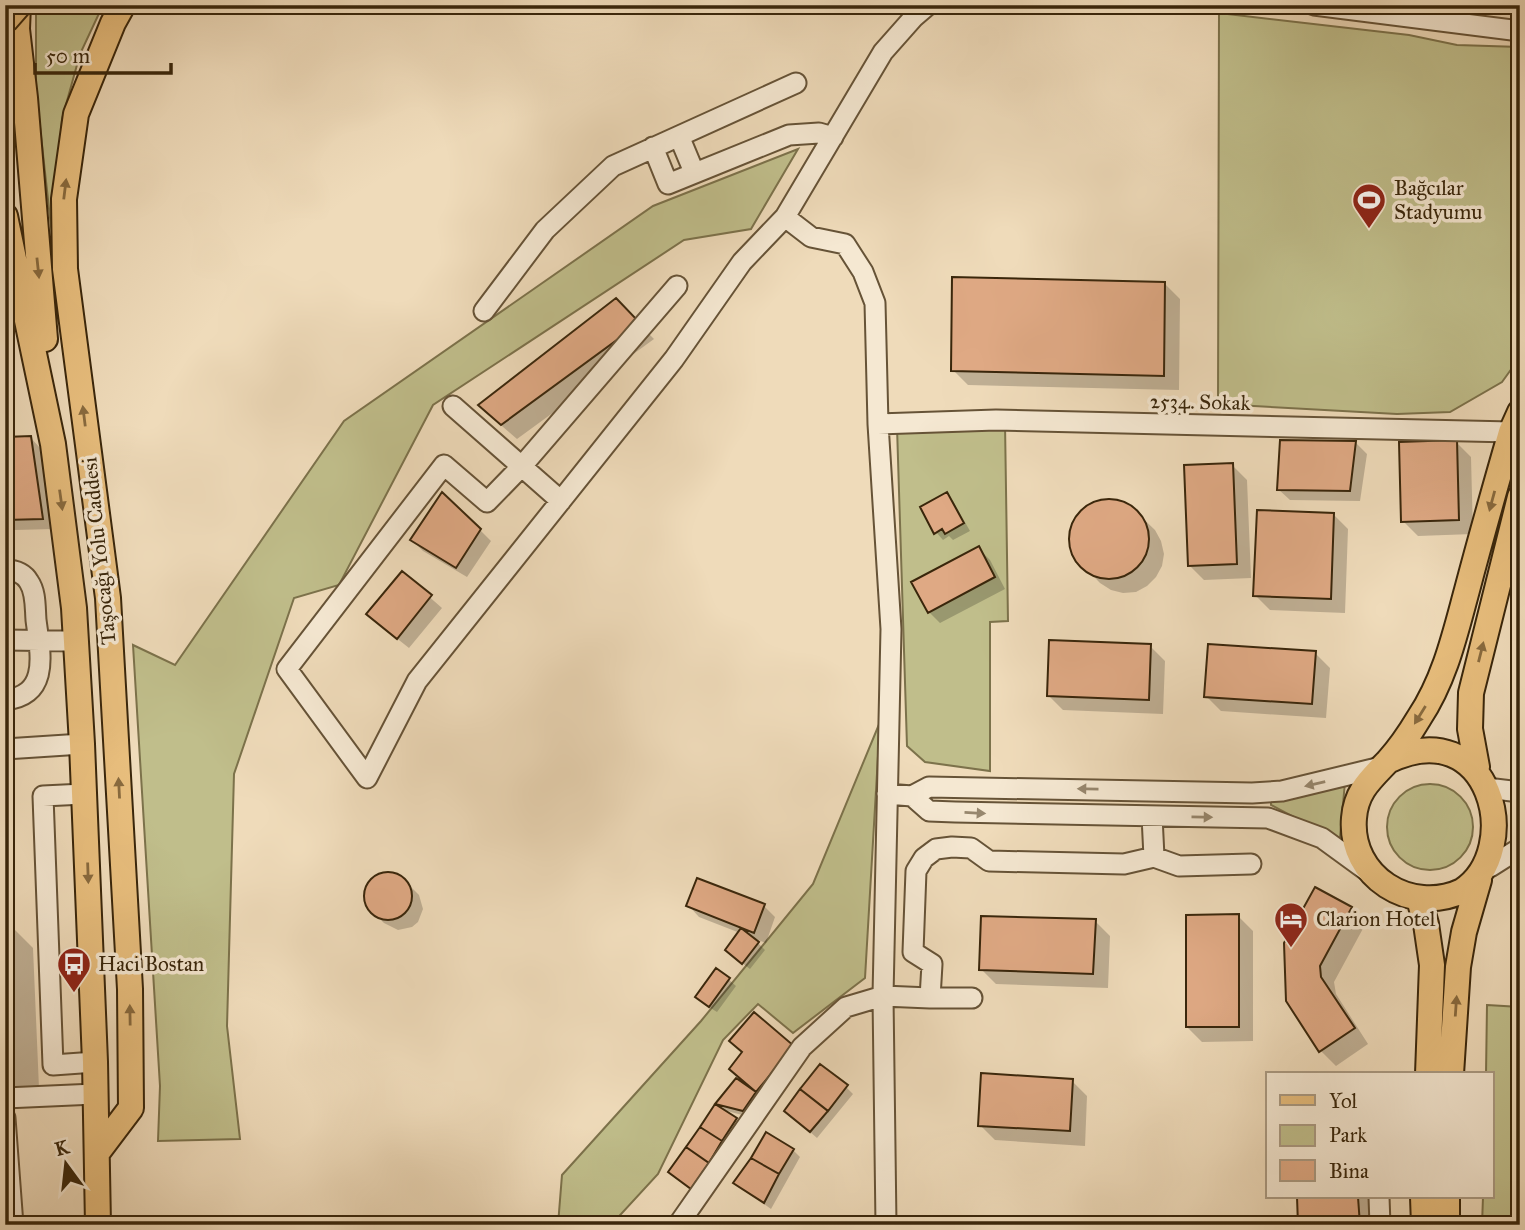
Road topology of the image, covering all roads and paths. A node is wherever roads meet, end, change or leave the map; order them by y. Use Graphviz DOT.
graph roads {
  1 [pos="19,5"];
  2 [pos="122,5"];
  3 [pos="928,5"];
  4 [pos="1314,5"];
  5 [pos="1346,7"];
  6 [pos="1434,12"];
  7 [pos="5,21"];
  8 [pos="1520,31"];
  9 [pos="796,83"];
  10 [pos="678,136"];
  11 [pos="833,136"];
  12 [pos="653,147"];
  13 [pos="694,172"];
  14 [pos="5,216"];
  15 [pos="785,217"];
  16 [pos="677,286"];
  17 [pos="484,311"];
  18 [pos="453,406"];
  19 [pos="878,424"];
  20 [pos="1517,426"];
  21 [pos="53,444"];
  22 [pos="522,466"];
  23 [pos="1520,497"];
  24 [pos="561,501"];
  25 [pos="5,570"];
  26 [pos="5,640"];
  27 [pos="38,641"];
  28 [pos="76,641"];
  29 [pos="5,700"];
  30 [pos="115,723"];
  31 [pos="82,744"];
  32 [pos="5,749"];
  33 [pos="1384,764"];
  34 [pos="1477,767"];
  35 [pos="1495,789"];
  36 [pos="1520,792"];
  37 [pos="84,794"];
  38 [pos="887,794"];
  39 [pos="912,796"];
  40 [pos="1152,816"];
  41 [pos="1520,848"];
  42 [pos="1154,857"];
  43 [pos="1251,864"];
  44 [pos="1485,873"];
  45 [pos="1378,880"];
  46 [pos="1419,898"];
  47 [pos="883,996"];
  48 [pos="930,998"];
  49 [pos="972,998"];
  50 [pos="95,1062"];
  51 [pos="131,1062"];
  52 [pos="1428,1072"];
  53 [pos="1451,1072"];
  54 [pos="95,1094"];
  55 [pos="5,1098"];
  56 [pos="5,1118"];
  57 [pos="97,1153"];
  58 [pos="1378,1198"];
  59 [pos="1423,1198"];
  60 [pos="1447,1198"];
  61 [pos="13,1225"];
  62 [pos="98,1225"];
  63 [pos="678,1225"];
  64 [pos="886,1225"];
  65 [pos="1380,1225"];
  66 [pos="1424,1225"];
  67 [pos="1447,1225"];
  1 -- 7 [label="main road, bridge"];
  1 -- 21 [label="main road, one-way"];
  30 -- 2 [label="main road, Taşocağı Yolu Caddesi, one-way"];
  3 -- 11 [label="street"];
  4 -- 5 [label="street"];
  5 -- 6 [label="street"];
  6 -- 8 [label="street"];
  9 -- 10 [label="street"];
  10 -- 12 [label="street"];
  10 -- 13 [label="street"];
  11 -- 13 [label="street"];
  11 -- 15 [label="street"];
  12 -- 13 [label="street"];
  12 -- 17 [label="street"];
  14 -- 21 [label="main road, Taşocağı Yolu Caddesi"];
  15 -- 19 [label="street"];
  15 -- 24 [label="street"];
  16 -- 22 [label="street"];
  18 -- 22 [label="street"];
  19 -- 20 [label="street, 2534. Sokak"];
  19 -- 38 [label="street"];
  20 -- 33 [label="main road, one-way"];
  21 -- 28 [label="main road, Taşocağı Yolu Caddesi, one-way"];
  22 -- 24 [label="street"];
  22 -- 24 [label="street"];
  34 -- 23 [label="main road, one-way"];
  25 -- 27 [label="street"];
  26 -- 27 [label="street"];
  27 -- 28 [label="street"];
  27 -- 29 [label="street"];
  28 -- 31 [label="main road, Taşocağı Yolu Caddesi"];
  30 -- 31 [label="main road"];
  51 -- 30 [label="main road, Taşocağı Yolu Caddesi, one-way"];
  31 -- 32 [label="street"];
  31 -- 37 [label="main road, Taşocağı Yolu Caddesi"];
  33 -- 34 [label="main road"];
  33 -- 39 [label="street, one-way"];
  33 -- 45 [label="main road"];
  34 -- 35 [label="main road"];
  35 -- 36 [label="street"];
  35 -- 44 [label="main road"];
  37 -- 50 [label="main road, Taşocağı Yolu Caddesi, one-way"];
  37 -- 50 [label="street"];
  38 -- 39 [label="street"];
  38 -- 47 [label="street"];
  39 -- 40 [label="street, one-way"];
  40 -- 42 [label="street"];
  40 -- 45 [label="street, one-way"];
  41 -- 44 [label="street"];
  42 -- 43 [label="street"];
  42 -- 48 [label="street"];
  44 -- 46 [label="main road"];
  53 -- 44 [label="main road, one-way"];
  45 -- 46 [label="main road"];
  46 -- 52 [label="main road"];
  47 -- 48 [label="street"];
  47 -- 63 [label="street"];
  47 -- 64 [label="street"];
  48 -- 49 [label="street"];
  50 -- 51 [label="main road"];
  50 -- 54 [label="main road, Taşocağı Yolu Caddesi"];
  51 -- 57 [label="main road, Taşocağı Yolu Caddesi"];
  54 -- 55 [label="street"];
  54 -- 57 [label="main road, Taşocağı Yolu Caddesi"];
  56 -- 61 [label="street"];
  57 -- 62 [label="main road, Taşocağı Yolu Caddesi"];
  58 -- 65 [label="street"];
  59 -- 66 [label="main road"];
  60 -- 67 [label="main road"];
}
